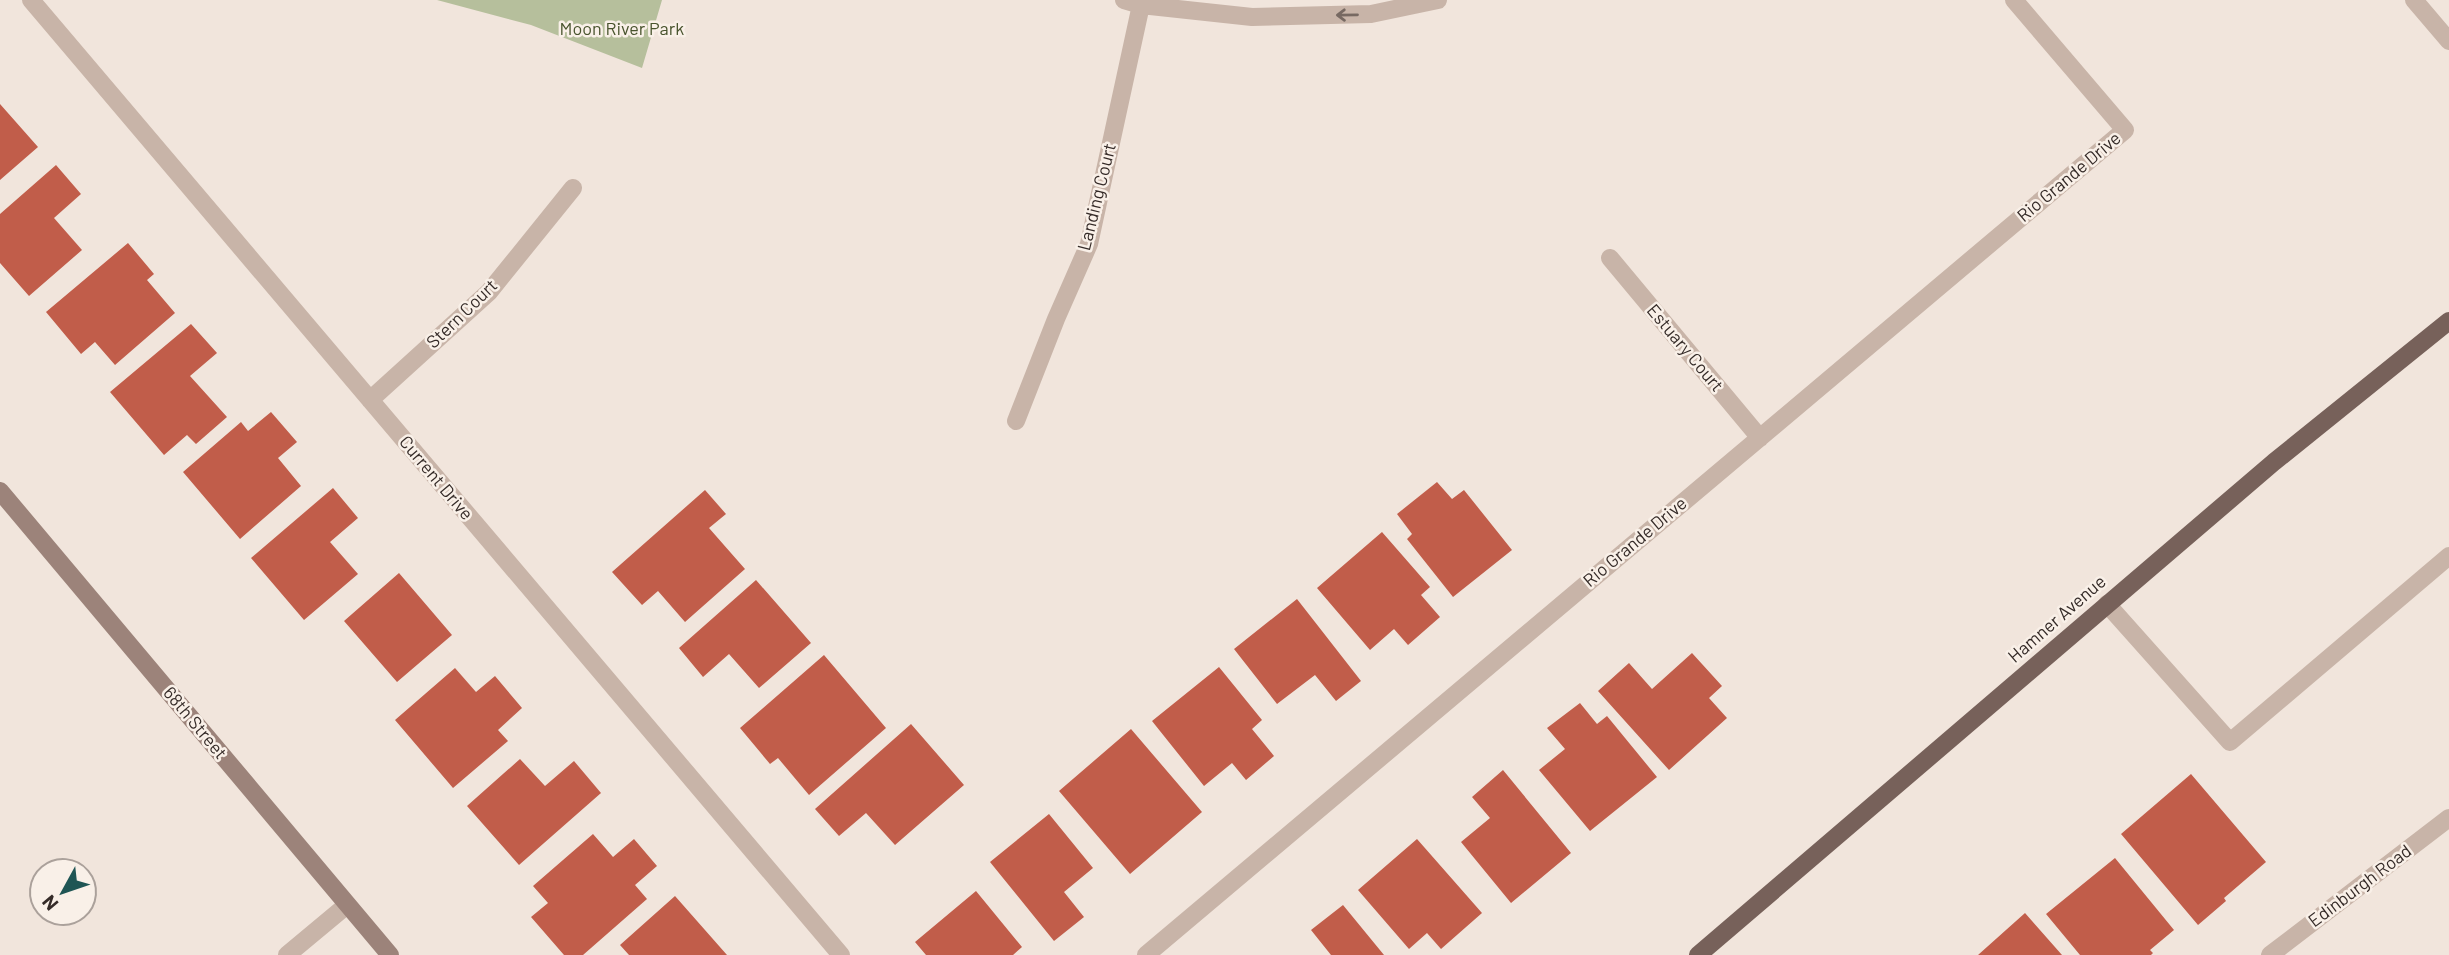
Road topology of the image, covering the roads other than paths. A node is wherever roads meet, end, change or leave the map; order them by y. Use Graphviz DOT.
graph roads {
  1 [pos="31,0"];
  2 [pos="1438,0"];
  3 [pos="2014,0"];
  4 [pos="2414,0"];
  5 [pos="1133,3"];
  6 [pos="2449,41"];
  7 [pos="573,188"];
  8 [pos="1610,258"];
  9 [pos="2449,321"];
  10 [pos="370,400"];
  11 [pos="1016,421"];
  12 [pos="1760,438"];
  13 [pos="0,491"];
  14 [pos="2449,556"];
  15 [pos="2107,604"];
  16 [pos="2449,818"];
  17 [pos="347,905"];
  18 [pos="287,955"];
  19 [pos="390,955"];
  20 [pos="841,955"];
  21 [pos="1146,955"];
  22 [pos="1698,955"];
  23 [pos="2270,955"];
  1 -- 10 [label="street, Current Drive"];
  2 -- 5 [label="street, one-way"];
  3 -- 12 [label="street, Rio Grande Drive"];
  4 -- 6 [label="street"];
  5 -- 11 [label="street, Landing Court"];
  7 -- 10 [label="street, Stern Court"];
  8 -- 12 [label="street, Estuary Court"];
  9 -- 15 [label="main road, Hamner Avenue"];
  10 -- 20 [label="street, Current Drive"];
  12 -- 21 [label="street, Rio Grande Drive"];
  13 -- 17 [label="street, 68th Street"];
  14 -- 15 [label="street"];
  15 -- 22 [label="main road, Hamner Avenue"];
  16 -- 23 [label="street, Edinburgh Road"];
  17 -- 18 [label="street"];
  17 -- 19 [label="street, 68th Street"];
}
